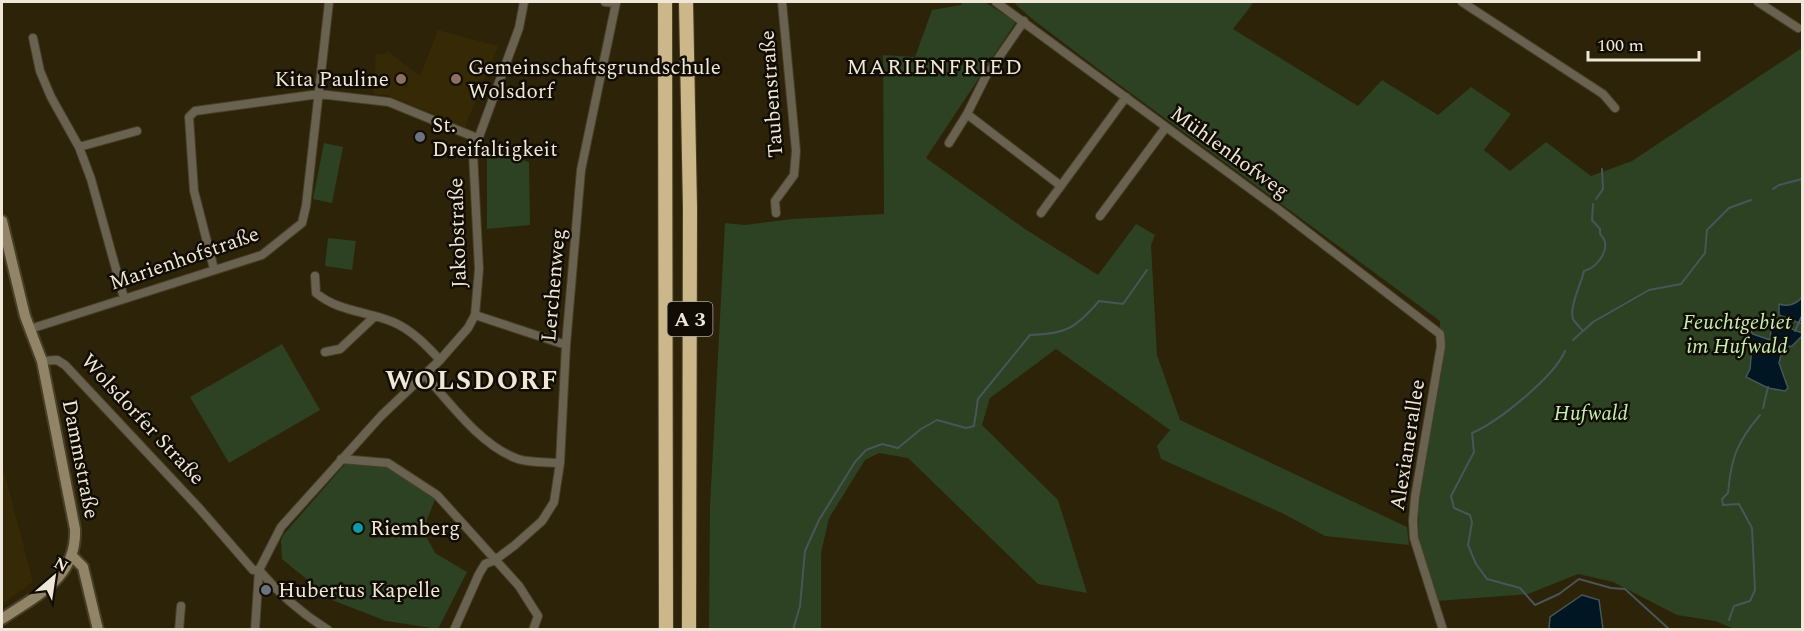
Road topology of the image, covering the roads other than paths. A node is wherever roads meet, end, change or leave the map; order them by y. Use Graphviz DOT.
graph roads {
  1 [pos="329,2"];
  2 [pos="524,2"];
  3 [pos="605,2"];
  4 [pos="665,2"];
  5 [pos="782,2"];
  6 [pos="996,2"];
  7 [pos="1462,2"];
  8 [pos="1758,2"];
  9 [pos="686,5"];
  10 [pos="1024,21"];
  11 [pos="1798,28"];
  12 [pos="33,38"];
  13 [pos="319,94"];
  14 [pos="1126,97"];
  15 [pos="1615,108"];
  16 [pos="967,114"];
  17 [pos="1166,127"];
  18 [pos="137,131"];
  19 [pos="477,138"];
  20 [pos="949,143"];
  21 [pos="79,147"];
  22 [pos="1061,186"];
  23 [pos="776,213"];
  24 [pos="1041,213"];
  25 [pos="1100,216"];
  26 [pos="2,221"];
  27 [pos="214,269"];
  28 [pos="315,276"];
  29 [pos="124,298"];
  30 [pos="475,315"];
  31 [pos="374,317"];
  32 [pos="30,329"];
  33 [pos="1440,334"];
  34 [pos="566,345"];
  35 [pos="325,352"];
  36 [pos="440,360"];
  37 [pos="42,361"];
  38 [pos="425,375"];
  39 [pos="341,459"];
  40 [pos="560,464"];
  41 [pos="72,556"];
  42 [pos="495,560"];
  43 [pos="259,570"];
  44 [pos="181,606"];
  45 [pos="2,619"];
  46 [pos="98,630"];
  47 [pos="179,630"];
  48 [pos="255,630"];
  49 [pos="328,630"];
  50 [pos="454,630"];
  51 [pos="533,630"];
  52 [pos="666,630"];
  53 [pos="689,630"];
  54 [pos="1443,630"];
  1 -- 13 [label="street, Marienhofstraße"];
  2 -- 19 [label="street, Jakobstraße"];
  3 -- 34 [label="street, Lerchenweg"];
  4 -- 52 [label="highway, A 3"];
  5 -- 23 [label="street, Taubenstraße"];
  6 -- 10 [label="street, Mühlenhofweg"];
  7 -- 15 [label="street"];
  8 -- 11 [label="street"];
  9 -- 53 [label="highway, A 3"];
  10 -- 14 [label="street, Mühlenhofweg"];
  10 -- 16 [label="street"];
  12 -- 21 [label="street"];
  13 -- 19 [label="street"];
  13 -- 27 [label="street, Marienhofstraße"];
  13 -- 27 [label="street"];
  14 -- 17 [label="street, Mühlenhofweg"];
  14 -- 22 [label="street"];
  16 -- 20 [label="street"];
  16 -- 22 [label="street"];
  17 -- 25 [label="street"];
  17 -- 33 [label="street, Mühlenhofweg"];
  18 -- 21 [label="street"];
  19 -- 30 [label="street, Jakobstraße"];
  21 -- 29 [label="street"];
  22 -- 24 [label="street"];
  26 -- 32 [label="street"];
  27 -- 29 [label="street, Marienhofstraße"];
  28 -- 31 [label="street"];
  29 -- 32 [label="street, Marienhofstraße"];
  30 -- 34 [label="street"];
  30 -- 36 [label="street, Jakobstraße"];
  31 -- 35 [label="street"];
  31 -- 36 [label="street"];
  32 -- 37 [label="street"];
  33 -- 54 [label="street, Alexianerallee"];
  34 -- 40 [label="street, Lerchenweg"];
  36 -- 38 [label="street, Jakobstraße"];
  37 -- 41 [label="street, Dammstraße"];
  37 -- 43 [label="street, Wolsdorfer Straße"];
  38 -- 39 [label="street, Jakobstraße"];
  38 -- 40 [label="street"];
  39 -- 42 [label="street"];
  39 -- 43 [label="street, Jakobstraße"];
  40 -- 42 [label="street, Lerchenweg"];
  41 -- 45 [label="street"];
  41 -- 46 [label="street"];
  42 -- 50 [label="street, Lerchenweg"];
  42 -- 51 [label="street"];
  43 -- 48 [label="street"];
  43 -- 49 [label="street, Wolsdorfer Straße"];
  44 -- 47 [label="street"];
}
